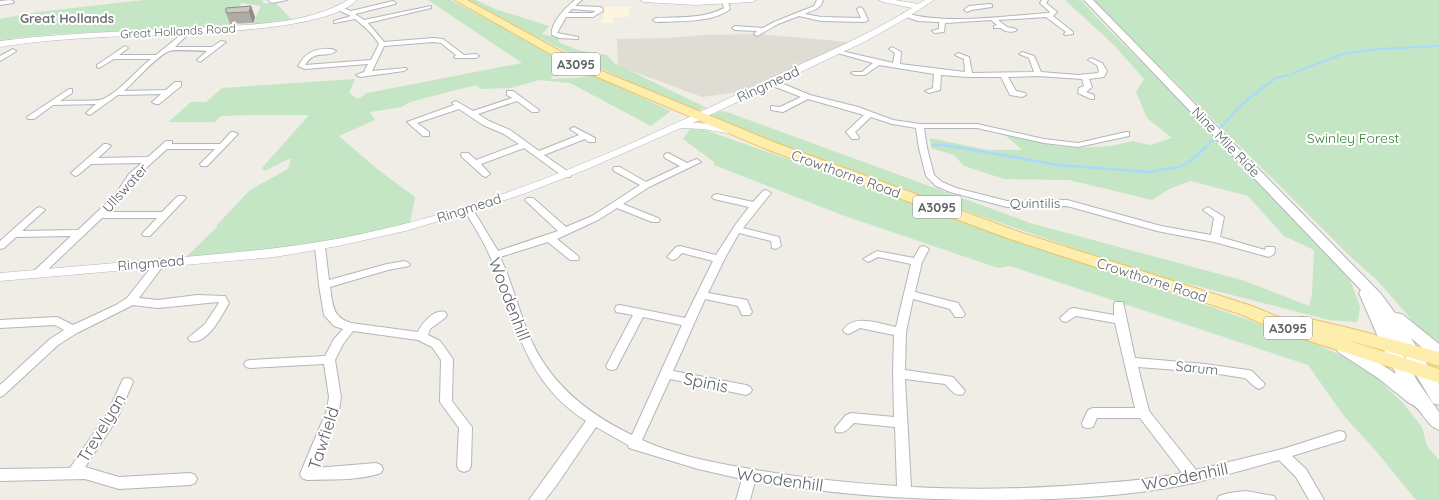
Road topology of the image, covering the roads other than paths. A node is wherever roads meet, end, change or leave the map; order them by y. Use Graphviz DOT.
graph roads {
  1 [pos="271,0"];
  2 [pos="284,0"];
  3 [pos="353,0"];
  4 [pos="460,0"];
  5 [pos="578,0"];
  6 [pos="644,0"];
  7 [pos="752,0"];
  8 [pos="820,0"];
  9 [pos="884,0"];
  10 [pos="925,0"];
  11 [pos="930,0"];
  12 [pos="1045,0"];
  13 [pos="1088,0"];
  14 [pos="11,2"];
  15 [pos="725,2"];
  16 [pos="0,3"];
  17 [pos="389,3"];
  18 [pos="917,6"];
  19 [pos="429,7"];
  20 [pos="570,7"];
  21 [pos="337,8"];
  22 [pos="860,9"];
  23 [pos="967,10"];
  24 [pos="674,12"];
  25 [pos="799,14"];
  26 [pos="353,15"];
  27 [pos="904,15"];
  28 [pos="330,16"];
  29 [pos="1048,16"];
  30 [pos="563,17"];
  31 [pos="1005,17"];
  32 [pos="681,18"];
  33 [pos="992,18"];
  34 [pos="656,20"];
  35 [pos="942,21"];
  36 [pos="362,22"];
  37 [pos="735,28"];
  38 [pos="765,30"];
  39 [pos="1014,30"];
  40 [pos="935,31"];
  41 [pos="188,32"];
  42 [pos="757,34"];
  43 [pos="1066,34"];
  44 [pos="576,38"];
  45 [pos="222,42"];
  46 [pos="0,44"];
  47 [pos="382,44"];
  48 [pos="125,48"];
  49 [pos="168,49"];
  50 [pos="214,49"];
  51 [pos="892,49"];
  52 [pos="333,51"];
  53 [pos="13,52"];
  54 [pos="837,52"];
  55 [pos="958,54"];
  56 [pos="1022,54"];
  57 [pos="476,56"];
  58 [pos="157,57"];
  59 [pos="454,57"];
  60 [pos="463,57"];
  61 [pos="112,58"];
  62 [pos="1,59"];
  63 [pos="200,60"];
  64 [pos="1091,60"];
  65 [pos="373,62"];
  66 [pos="877,63"];
  67 [pos="99,66"];
  68 [pos="896,66"];
  69 [pos="404,69"];
  70 [pos="855,73"];
  71 [pos="938,73"];
  72 [pos="1038,74"];
  73 [pos="969,75"];
  74 [pos="1003,75"];
  75 [pos="1085,77"];
  76 [pos="771,82"];
  77 [pos="178,84"];
  78 [pos="69,91"];
  79 [pos="929,91"];
  80 [pos="166,92"];
  81 [pos="116,93"];
  82 [pos="510,93"];
  83 [pos="1022,95"];
  84 [pos="807,97"];
  85 [pos="1091,97"];
  86 [pos="517,99"];
  87 [pos="103,102"];
  88 [pos="156,102"];
  89 [pos="52,103"];
  90 [pos="774,108"];
  91 [pos="535,110"];
  92 [pos="90,113"];
  93 [pos="471,114"];
  94 [pos="869,115"];
  95 [pos="698,116"];
  96 [pos="31,117"];
  97 [pos="920,126"];
  98 [pos="676,127"];
  99 [pos="574,129"];
  100 [pos="733,131"];
  101 [pos="234,134"];
  102 [pos="426,134"];
  103 [pos="1126,134"];
  104 [pos="855,137"];
  105 [pos="524,145"];
  106 [pos="107,146"];
  107 [pos="222,146"];
  108 [pos="538,154"];
  109 [pos="465,155"];
  110 [pos="668,156"];
  111 [pos="150,160"];
  112 [pos="89,161"];
  113 [pos="697,162"];
  114 [pos="204,164"];
  115 [pos="474,164"];
  116 [pos="686,166"];
  117 [pos="617,169"];
  118 [pos="75,173"];
  119 [pos="486,174"];
  120 [pos="567,175"];
  121 [pos="646,185"];
  122 [pos="766,194"];
  123 [pos="717,197"];
  124 [pos="181,198"];
  125 [pos="530,200"];
  126 [pos="616,204"];
  127 [pos="754,205"];
  128 [pos="40,210"];
  129 [pos="469,210"];
  130 [pos="1208,210"];
  131 [pos="100,215"];
  132 [pos="166,215"];
  133 [pos="655,220"];
  134 [pos="737,229"];
  135 [pos="564,231"];
  136 [pos="79,233"];
  137 [pos="14,234"];
  138 [pos="147,234"];
  139 [pos="550,238"];
  140 [pos="1216,239"];
  141 [pos="0,246"];
  142 [pos="776,246"];
  143 [pos="320,247"];
  144 [pos="924,249"];
  145 [pos="1270,249"];
  146 [pos="494,256"];
  147 [pos="672,257"];
  148 [pos="574,258"];
  149 [pos="719,259"];
  150 [pos="868,259"];
  151 [pos="161,262"];
  152 [pos="917,262"];
  153 [pos="405,264"];
  154 [pos="38,273"];
  155 [pos="0,277"];
  156 [pos="1363,284"];
  157 [pos="324,285"];
  158 [pos="909,294"];
  159 [pos="701,295"];
  160 [pos="131,301"];
  161 [pos="1119,305"];
  162 [pos="1383,305"];
  163 [pos="620,309"];
  164 [pos="1246,310"];
  165 [pos="746,312"];
  166 [pos="640,313"];
  167 [pos="959,314"];
  168 [pos="441,315"];
  169 [pos="1066,318"];
  170 [pos="1120,320"];
  171 [pos="689,323"];
  172 [pos="0,324"];
  173 [pos="350,327"];
  174 [pos="73,330"];
  175 [pos="849,330"];
  176 [pos="900,332"];
  177 [pos="421,336"];
  178 [pos="194,338"];
  179 [pos="1331,342"];
  180 [pos="1439,353"];
  181 [pos="1409,358"];
  182 [pos="1439,359"];
  183 [pos="328,360"];
  184 [pos="1131,362"];
  185 [pos="250,364"];
  186 [pos="612,366"];
  187 [pos="666,374"];
  188 [pos="899,374"];
  189 [pos="1439,376"];
  190 [pos="128,382"];
  191 [pos="1259,384"];
  192 [pos="746,390"];
  193 [pos="959,391"];
  194 [pos="0,392"];
  195 [pos="1432,403"];
  196 [pos="1143,413"];
  197 [pos="594,420"];
  198 [pos="901,423"];
  199 [pos="1088,423"];
  200 [pos="1439,423"];
  201 [pos="841,428"];
  202 [pos="1339,436"];
  203 [pos="634,444"];
  204 [pos="1282,455"];
  205 [pos="464,466"];
  206 [pos="376,469"];
  207 [pos="74,473"];
  208 [pos="0,475"];
  209 [pos="750,475"];
  210 [pos="1192,476"];
  211 [pos="190,479"];
  212 [pos="904,492"];
  213 [pos="536,500"];
  214 [pos="743,500"];
  215 [pos="1224,500"];
  216 [pos="1269,500"];
  217 [pos="1317,500"];
  1 -- 2 [label="street"];
  3 -- 21 [label="street, Great Hollands Road"];
  4 -- 95 [label="main road, Crowthorne Road / A3095"];
  5 -- 20 [label="street"];
  6 -- 15 [label="street"];
  7 -- 15 [label="street"];
  8 -- 25 [label="street"];
  9 -- 18 [label="street"];
  10 -- 18 [label="street, Ringmead"];
  11 -- 18 [label="street, Ringmead"];
  12 -- 29 [label="street"];
  13 -- 156 [label="main road, Nine Mile Ride"];
  14 -- 16 [label="street"];
  15 -- 32 [label="street"];
  17 -- 26 [label="street"];
  18 -- 27 [label="street, Ringmead"];
  19 -- 36 [label="street"];
  20 -- 30 [label="street"];
  20 -- 30 [label="street"];
  21 -- 26 [label="street"];
  21 -- 41 [label="street, Great Hollands Road"];
  22 -- 25 [label="street"];
  23 -- 31 [label="street"];
  24 -- 32 [label="street"];
  25 -- 38 [label="street"];
  26 -- 28 [label="street"];
  26 -- 36 [label="street"];
  27 -- 35 [label="street"];
  27 -- 54 [label="street, Ringmead"];
  29 -- 31 [label="street"];
  29 -- 43 [label="street"];
  30 -- 44 [label="street"];
  31 -- 33 [label="street"];
  32 -- 34 [label="street"];
  33 -- 35 [label="street"];
  33 -- 39 [label="street"];
  35 -- 40 [label="street"];
  36 -- 47 [label="street"];
  37 -- 38 [label="street"];
  38 -- 42 [label="street"];
  41 -- 46 [label="street, Great Hollands Road"];
  41 -- 49 [label="street"];
  45 -- 50 [label="street"];
  47 -- 60 [label="street"];
  47 -- 65 [label="street"];
  48 -- 61 [label="street"];
  49 -- 50 [label="street"];
  49 -- 58 [label="street"];
  50 -- 63 [label="street"];
  51 -- 68 [label="street"];
  52 -- 65 [label="street"];
  53 -- 62 [label="street"];
  54 -- 66 [label="street"];
  54 -- 76 [label="street, Ringmead"];
  55 -- 73 [label="street"];
  56 -- 72 [label="street"];
  57 -- 60 [label="street"];
  58 -- 61 [label="street"];
  58 -- 81 [label="street"];
  59 -- 60 [label="street"];
  61 -- 67 [label="street"];
  64 -- 75 [label="street"];
  65 -- 69 [label="street"];
  66 -- 68 [label="street"];
  66 -- 70 [label="street"];
  68 -- 71 [label="street"];
  71 -- 73 [label="street"];
  71 -- 79 [label="street"];
  72 -- 74 [label="street"];
  72 -- 75 [label="street"];
  73 -- 74 [label="street"];
  74 -- 83 [label="street"];
  75 -- 85 [label="street"];
  76 -- 84 [label="street"];
  76 -- 95 [label="street, Ringmead"];
  77 -- 80 [label="street"];
  78 -- 89 [label="street"];
  80 -- 81 [label="street"];
  80 -- 88 [label="street"];
  81 -- 87 [label="street"];
  82 -- 86 [label="street"];
  84 -- 90 [label="street"];
  84 -- 94 [label="street"];
  86 -- 91 [label="street"];
  86 -- 93 [label="street"];
  87 -- 89 [label="street"];
  87 -- 92 [label="street"];
  89 -- 96 [label="street"];
  93 -- 102 [label="street"];
  93 -- 105 [label="street"];
  94 -- 97 [label="street"];
  94 -- 104 [label="street"];
  95 -- 98 [label="street, Ringmead"];
  95 -- 100 [label="main road, Crowthorne Road / A3095"];
  97 -- 103 [label="street"];
  97 -- 140 [label="street, Quintilis"];
  98 -- 100 [label="street"];
  98 -- 120 [label="street, Ringmead"];
  99 -- 108 [label="street"];
  100 -- 164 [label="main road, Crowthorne Road / A3095"];
  101 -- 107 [label="street"];
  105 -- 108 [label="street"];
  105 -- 115 [label="street"];
  106 -- 112 [label="street"];
  107 -- 111 [label="street, Ullswater"];
  107 -- 114 [label="street"];
  108 -- 120 [label="street"];
  109 -- 115 [label="street"];
  110 -- 116 [label="street"];
  111 -- 112 [label="street, Ullswater"];
  111 -- 131 [label="street, Ullswater"];
  112 -- 118 [label="street"];
  113 -- 116 [label="street"];
  115 -- 119 [label="street"];
  116 -- 121 [label="street"];
  117 -- 121 [label="street"];
  120 -- 129 [label="street, Ringmead"];
  121 -- 126 [label="street"];
  122 -- 127 [label="street, Spinis"];
  123 -- 127 [label="street"];
  124 -- 132 [label="street"];
  125 -- 135 [label="street"];
  126 -- 133 [label="street"];
  126 -- 135 [label="street"];
  127 -- 134 [label="street, Spinis"];
  128 -- 137 [label="street"];
  129 -- 143 [label="street, Ringmead"];
  129 -- 146 [label="street, Woodenhill"];
  130 -- 140 [label="street"];
  131 -- 132 [label="street, Ullswater"];
  131 -- 136 [label="street, Ullswater"];
  132 -- 138 [label="street"];
  134 -- 142 [label="street"];
  134 -- 149 [label="street, Spinis"];
  135 -- 139 [label="street"];
  136 -- 137 [label="street"];
  136 -- 154 [label="street, Ullswater"];
  137 -- 141 [label="street"];
  139 -- 146 [label="street"];
  139 -- 148 [label="street"];
  140 -- 145 [label="street, Quintilis"];
  143 -- 151 [label="street, Ringmead"];
  143 -- 157 [label="street"];
  144 -- 152 [label="street"];
  146 -- 197 [label="street, Woodenhill"];
  147 -- 149 [label="street"];
  149 -- 159 [label="street, Spinis"];
  150 -- 152 [label="street"];
  151 -- 154 [label="street, Ringmead"];
  151 -- 160 [label="street"];
  152 -- 158 [label="street"];
  153 -- 157 [label="street"];
  154 -- 155 [label="street, Ringmead"];
  156 -- 162 [label="main road, Nine Mile Ride"];
  156 -- 181 [label="main road, Nine Mile Ride"];
  157 -- 173 [label="street"];
  158 -- 167 [label="street"];
  158 -- 176 [label="street"];
  159 -- 165 [label="street"];
  159 -- 171 [label="street, Spinis"];
  160 -- 174 [label="street"];
  160 -- 178 [label="street"];
  161 -- 170 [label="street"];
  162 -- 180 [label="main road"];
  162 -- 181 [label="main road, Nine Mile Ride"];
  163 -- 166 [label="street"];
  164 -- 179 [label="main road, Crowthorne Road / A3095"];
  164 -- 181 [label="main road, Crowthorne Road / A3095"];
  166 -- 171 [label="street"];
  166 -- 186 [label="street"];
  168 -- 177 [label="street"];
  169 -- 170 [label="street"];
  170 -- 184 [label="street"];
  171 -- 187 [label="street, Spinis"];
  172 -- 174 [label="street"];
  173 -- 177 [label="street"];
  173 -- 183 [label="street"];
  174 -- 194 [label="street"];
  175 -- 176 [label="street"];
  176 -- 188 [label="street"];
  177 -- 205 [label="street"];
  179 -- 181 [label="main road, Crowthorne Road / A3095"];
  179 -- 195 [label="main road"];
  181 -- 182 [label="main road, A3095"];
  181 -- 189 [label="main road, A3095"];
  181 -- 195 [label="main road, Nine Mile Ride"];
  181 -- 195 [label="main road, Nine Mile Ride"];
  183 -- 185 [label="street"];
  183 -- 206 [label="street, Tawfield"];
  184 -- 191 [label="street, Sarum"];
  184 -- 196 [label="street"];
  187 -- 192 [label="street, Spinis"];
  187 -- 203 [label="street, Spinis"];
  188 -- 193 [label="street"];
  188 -- 198 [label="street"];
  190 -- 207 [label="street, Trevelyan"];
  195 -- 200 [label="main road, Nine Mile Ride"];
  196 -- 199 [label="street"];
  196 -- 210 [label="street"];
  197 -- 203 [label="street, Woodenhill"];
  197 -- 213 [label="street"];
  198 -- 201 [label="street"];
  198 -- 212 [label="street"];
  202 -- 204 [label="street, Woodenhill"];
  203 -- 209 [label="street, Woodenhill"];
  204 -- 210 [label="street, Woodenhill"];
  204 -- 217 [label="street"];
  207 -- 208 [label="street, Trevelyan"];
  207 -- 211 [label="street, Trevelyan"];
  209 -- 212 [label="street, Woodenhill"];
  209 -- 214 [label="street"];
  210 -- 212 [label="street, Woodenhill"];
  215 -- 216 [label="street"];
}
